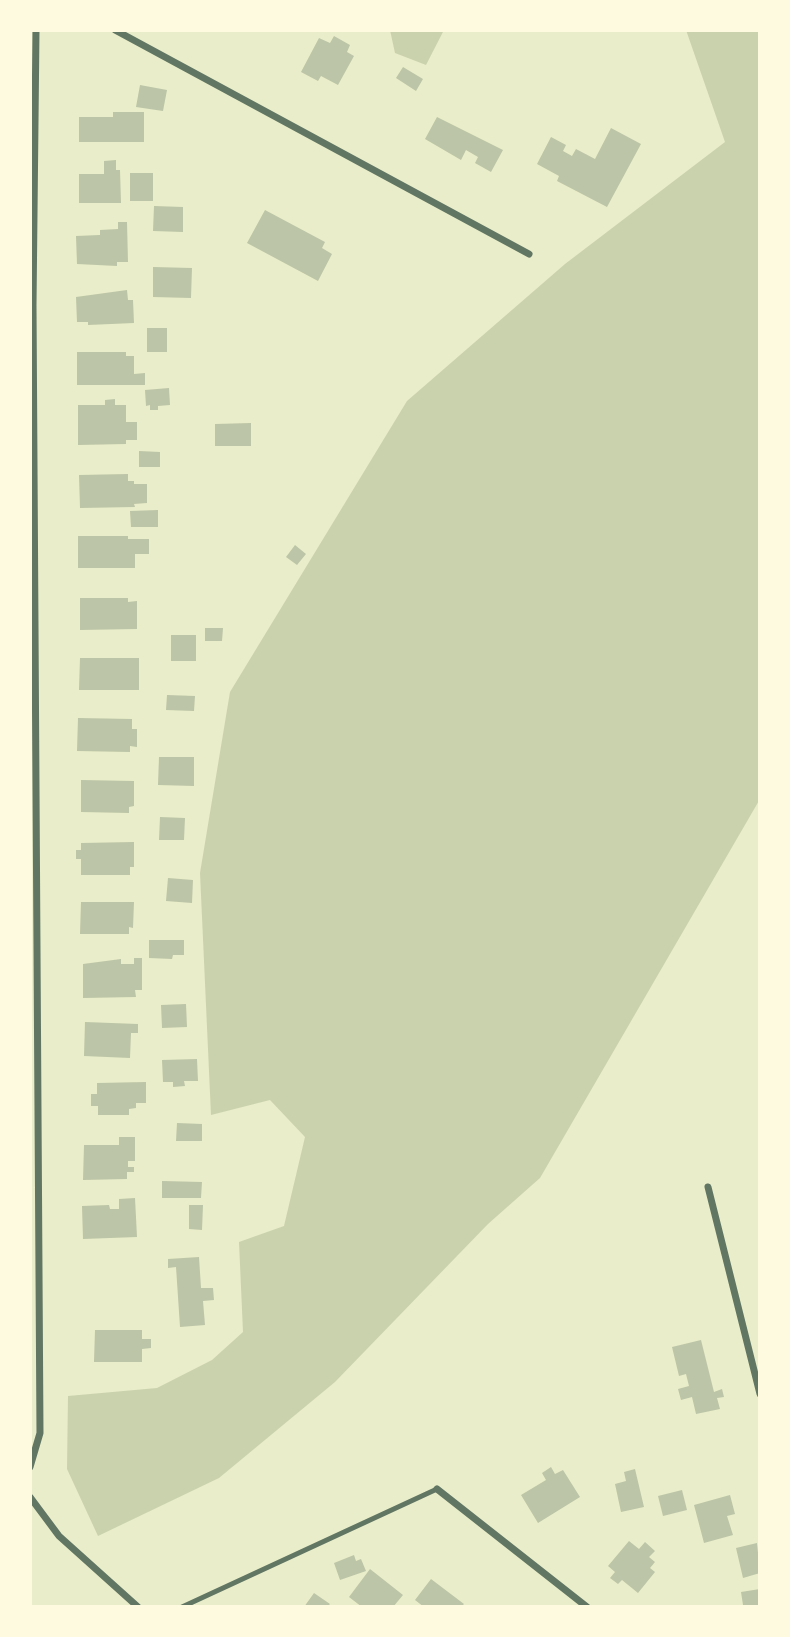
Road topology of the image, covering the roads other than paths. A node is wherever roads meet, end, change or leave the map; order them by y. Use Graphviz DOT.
graph roads {
  1 [pos="36,30"];
  2 [pos="115,30"];
  3 [pos="32,191"];
  4 [pos="529,254"];
  5 [pos="708,1187"];
  6 [pos="760,1394"];
  7 [pos="30,1467"];
  8 [pos="437,1489"];
  9 [pos="30,1497"];
  10 [pos="138,1607"];
  11 [pos="182,1607"];
  12 [pos="587,1607"];
  1 -- 3 [label="street"];
  2 -- 4 [label="street"];
  3 -- 7 [label="street"];
  5 -- 6 [label="street"];
  8 -- 11 [label="lane"];
  8 -- 12 [label="street"];
  9 -- 10 [label="street"];
}
